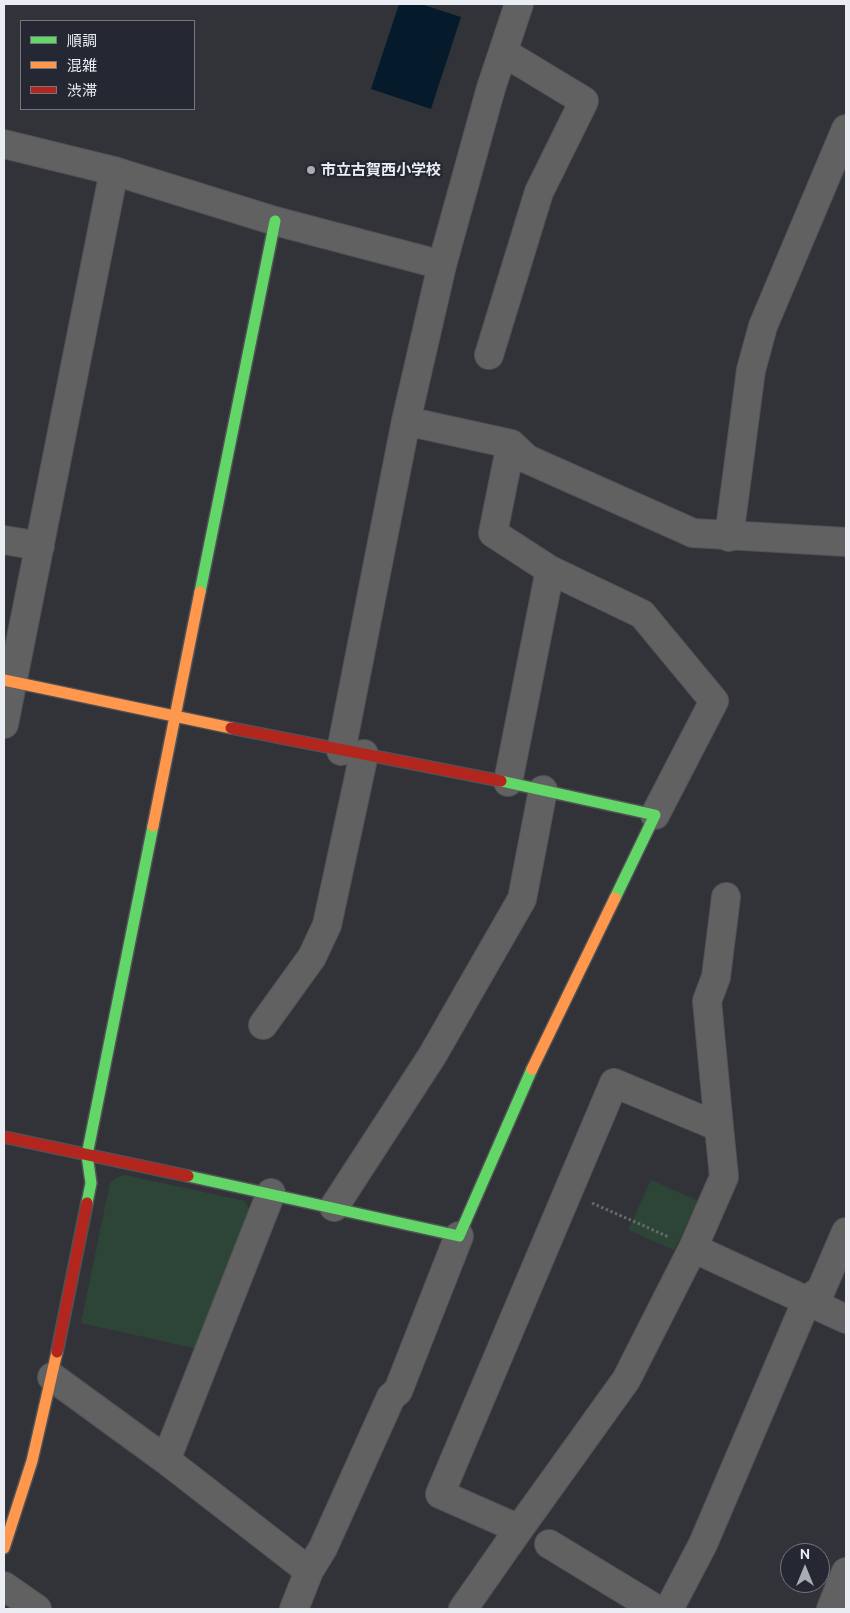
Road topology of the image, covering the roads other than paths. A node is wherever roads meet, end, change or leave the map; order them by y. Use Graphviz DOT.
graph roads {
  1 [pos="519,4"];
  2 [pos="502,52"];
  3 [pos="846,129"];
  4 [pos="4,144"];
  5 [pos="114,171"];
  6 [pos="275,220"];
  7 [pos="442,265"];
  8 [pos="489,355"];
  9 [pos="406,422"];
  10 [pos="511,444"];
  11 [pos="729,537"];
  12 [pos="4,540"];
  13 [pos="846,542"];
  14 [pos="40,546"];
  15 [pos="550,570"];
  16 [pos="8,681"];
  17 [pos="175,715"];
  18 [pos="4,724"];
  19 [pos="352,753"];
  20 [pos="508,782"];
  21 [pos="543,790"];
  22 [pos="655,814"];
  23 [pos="726,898"];
  24 [pos="263,1025"];
  25 [pos="718,1127"];
  26 [pos="4,1137"];
  27 [pos="87,1155"];
  28 [pos="271,1193"];
  29 [pos="334,1207"];
  30 [pos="846,1232"];
  31 [pos="459,1236"];
  32 [pos="694,1248"];
  33 [pos="807,1300"];
  34 [pos="846,1319"];
  35 [pos="52,1377"];
  36 [pos="166,1460"];
  37 [pos="519,1529"];
  38 [pos="550,1544"];
  39 [pos="4,1548"];
  40 [pos="309,1571"];
  41 [pos="846,1572"];
  42 [pos="4,1586"];
  43 [pos="37,1609"];
  44 [pos="294,1609"];
  45 [pos="463,1609"];
  46 [pos="656,1609"];
  47 [pos="669,1609"];
  48 [pos="831,1609"];
  1 -- 2 [label="street"];
  2 -- 7 [label="street"];
  2 -- 8 [label="street"];
  3 -- 11 [label="street"];
  4 -- 5 [label="street"];
  5 -- 6 [label="street"];
  5 -- 14 [label="street"];
  6 -- 7 [label="street"];
  6 -- 17 [label="street"];
  7 -- 9 [label="street"];
  9 -- 10 [label="street"];
  9 -- 19 [label="street"];
  10 -- 11 [label="street"];
  10 -- 15 [label="street"];
  11 -- 13 [label="street"];
  12 -- 14 [label="street"];
  14 -- 16 [label="street"];
  15 -- 20 [label="street"];
  15 -- 22 [label="street"];
  16 -- 17 [label="street"];
  16 -- 18 [label="street"];
  17 -- 19 [label="street"];
  17 -- 27 [label="street"];
  19 -- 20 [label="street"];
  19 -- 24 [label="street"];
  20 -- 21 [label="street"];
  21 -- 22 [label="street"];
  21 -- 29 [label="street"];
  22 -- 31 [label="street"];
  23 -- 25 [label="street"];
  25 -- 32 [label="street"];
  25 -- 37 [label="street"];
  26 -- 27 [label="street"];
  27 -- 28 [label="street"];
  27 -- 35 [label="street"];
  28 -- 29 [label="street"];
  28 -- 36 [label="street"];
  29 -- 31 [label="street"];
  30 -- 33 [label="street"];
  31 -- 40 [label="street"];
  32 -- 33 [label="street"];
  32 -- 37 [label="street"];
  33 -- 34 [label="street"];
  33 -- 47 [label="street"];
  35 -- 36 [label="street"];
  35 -- 39 [label="street"];
  36 -- 40 [label="street"];
  37 -- 45 [label="street"];
  38 -- 46 [label="street"];
  40 -- 44 [label="street"];
  41 -- 48 [label="street"];
  42 -- 43 [label="street"];
}
